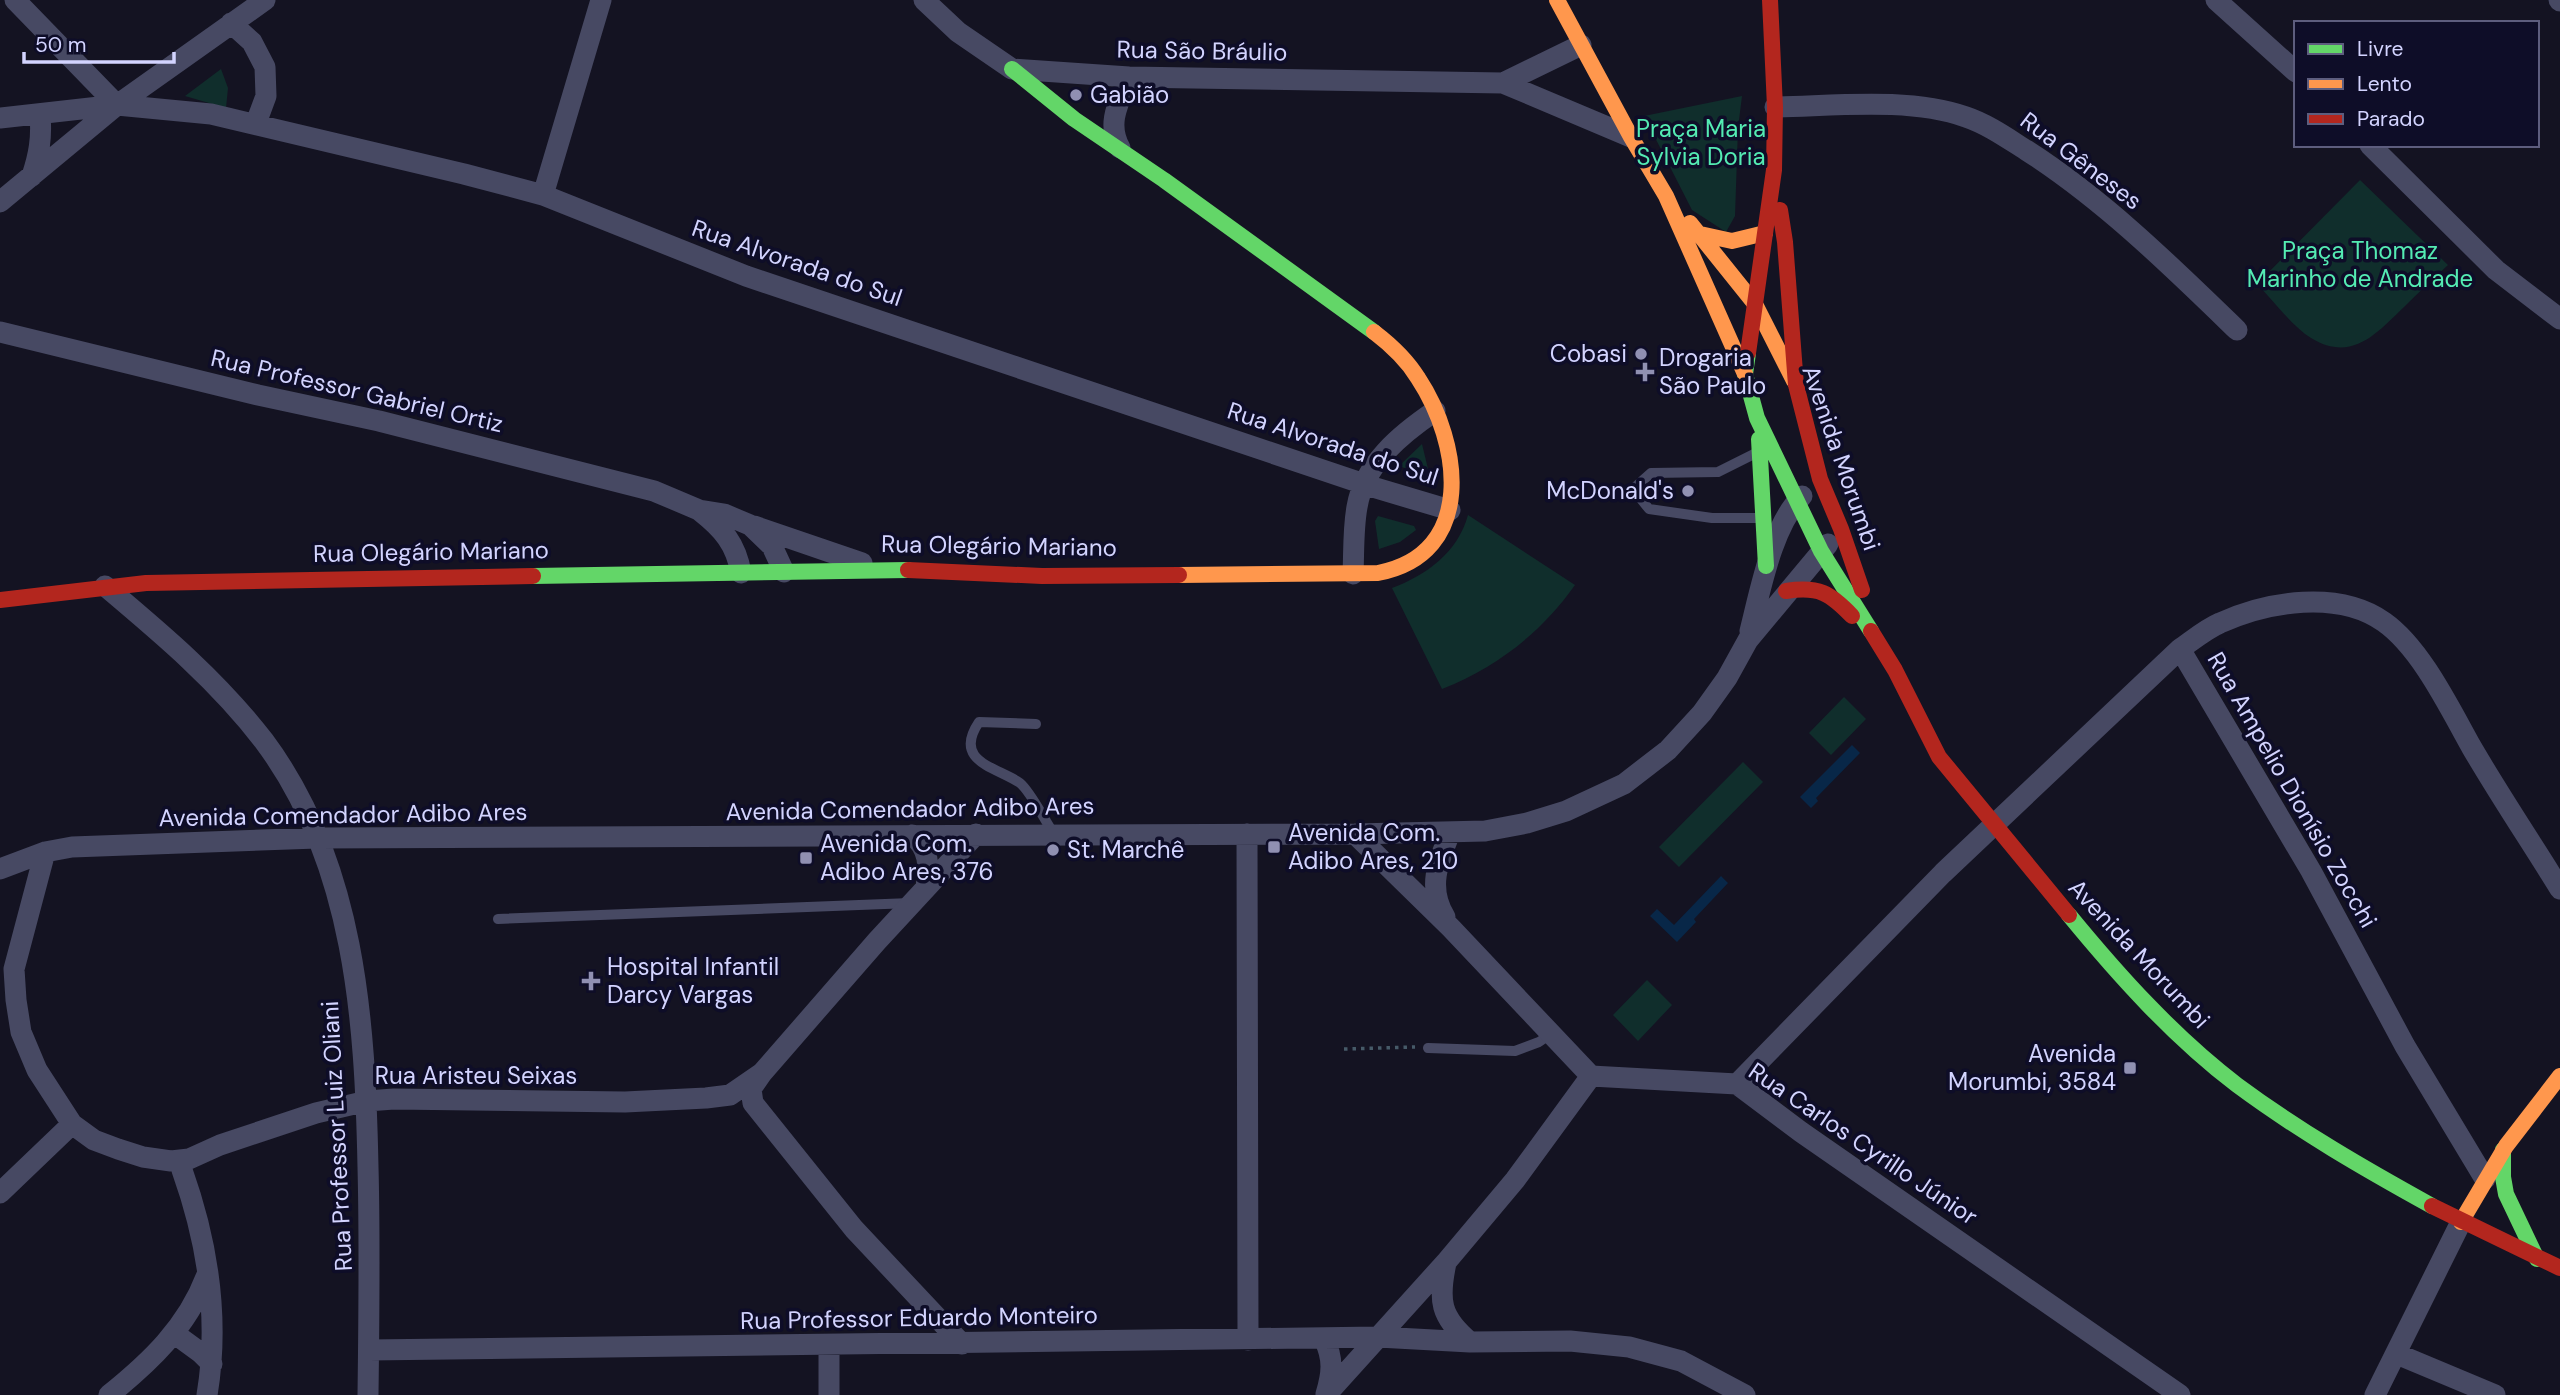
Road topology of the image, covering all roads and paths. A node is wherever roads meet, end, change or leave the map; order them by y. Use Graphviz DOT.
graph roads {
  1 [pos="15,0"];
  2 [pos="265,0"];
  3 [pos="601,0"];
  4 [pos="924,0"];
  5 [pos="1557,0"];
  6 [pos="1770,0"];
  7 [pos="2216,0"];
  8 [pos="231,23"];
  9 [pos="1581,45"];
  10 [pos="1012,69"];
  11 [pos="2294,70"];
  12 [pos="1129,77"];
  13 [pos="1503,83"];
  14 [pos="117,105"];
  15 [pos="1775,107"];
  16 [pos="40,115"];
  17 [pos="0,118"];
  18 [pos="256,123"];
  19 [pos="1632,138"];
  20 [pos="2372,147"];
  21 [pos="1120,148"];
  22 [pos="1774,170"];
  23 [pos="31,178"];
  24 [pos="543,195"];
  25 [pos="1666,195"];
  26 [pos="0,202"];
  27 [pos="1765,233"];
  28 [pos="1700,234"];
  29 [pos="1755,304"];
  30 [pos="2560,319"];
  31 [pos="2237,330"];
  32 [pos="0,332"];
  33 [pos="1745,374"];
  34 [pos="1796,385"];
  35 [pos="1435,411"];
  36 [pos="1757,418"];
  37 [pos="1759,451"];
  38 [pos="1820,479"];
  39 [pos="1364,484"];
  40 [pos="1797,501"];
  41 [pos="699,510"];
  42 [pos="1450,510"];
  43 [pos="1765,518"];
  44 [pos="750,525"];
  45 [pos="1841,529"];
  46 [pos="1821,551"];
  47 [pos="1766,566"];
  48 [pos="877,569"];
  49 [pos="784,572"];
  50 [pos="741,573"];
  51 [pos="1353,574"];
  52 [pos="105,586"];
  53 [pos="1786,591"];
  54 [pos="0,600"];
  55 [pos="1748,640"];
  56 [pos="1879,643"];
  57 [pos="2180,649"];
  58 [pos="1037,723"];
  59 [pos="1993,825"];
  60 [pos="1450,832"];
  61 [pos="976,834"];
  62 [pos="1054,834"];
  63 [pos="1247,834"];
  64 [pos="1355,834"];
  65 [pos="912,835"];
  66 [pos="317,838"];
  67 [pos="44,852"];
  68 [pos="0,869"];
  69 [pos="926,887"];
  70 [pos="2560,889"];
  71 [pos="912,903"];
  72 [pos="498,919"];
  73 [pos="1451,928"];
  74 [pos="0,953"];
  75 [pos="14,969"];
  76 [pos="1552,1033"];
  77 [pos="1402,1047"];
  78 [pos="1428,1048"];
  79 [pos="1344,1049"];
  80 [pos="762,1073"];
  81 [pos="1591,1076"];
  82 [pos="2560,1076"];
  83 [pos="1737,1084"];
  84 [pos="730,1095"];
  85 [pos="367,1101"];
  86 [pos="758,1109"];
  87 [pos="72,1124"];
  88 [pos="2503,1150"];
  89 [pos="181,1163"];
  90 [pos="2485,1179"];
  91 [pos="0,1194"];
  92 [pos="2461,1222"];
  93 [pos="2537,1259"];
  94 [pos="1447,1261"];
  95 [pos="2560,1268"];
  96 [pos="207,1275"];
  97 [pos="175,1334"];
  98 [pos="1378,1338"];
  99 [pos="1324,1339"];
  100 [pos="1248,1340"];
  101 [pos="1470,1342"];
  102 [pos="962,1344"];
  103 [pos="829,1346"];
  104 [pos="369,1350"];
  105 [pos="2397,1353"];
  106 [pos="212,1364"];
  107 [pos="109,1395"];
  108 [pos="207,1395"];
  109 [pos="368,1395"];
  110 [pos="829,1395"];
  111 [pos="1326,1395"];
  112 [pos="1745,1395"];
  113 [pos="2180,1395"];
  114 [pos="2375,1395"];
  115 [pos="2495,1395"];
  1 -- 14 [label="street"];
  2 -- 8 [label="street"];
  3 -- 24 [label="street"];
  4 -- 10 [label="street"];
  5 -- 9 [label="main road, Avenida Morumbi"];
  6 -- 15 [label="main road"];
  7 -- 11 [label="street"];
  8 -- 14 [label="street"];
  8 -- 18 [label="street"];
  9 -- 13 [label="street, Rua São Bráulio"];
  9 -- 19 [label="main road, Avenida Morumbi"];
  10 -- 12 [label="street, Rua São Bráulio"];
  10 -- 21 [label="main road, Rua Olegário Mariano"];
  12 -- 13 [label="street, Rua São Bráulio"];
  12 -- 21 [label="street"];
  13 -- 19 [label="street, Rua São Bráulio"];
  14 -- 16 [label="street, Rua Alvorada do Sul"];
  14 -- 18 [label="street, Rua Alvorada do Sul"];
  14 -- 23 [label="street"];
  15 -- 22 [label="main road"];
  15 -- 31 [label="street, Rua Gêneses"];
  16 -- 17 [label="street, Rua Alvorada do Sul"];
  16 -- 23 [label="street"];
  18 -- 24 [label="street, Rua Alvorada do Sul"];
  19 -- 25 [label="main road, Avenida Morumbi"];
  20 -- 30 [label="street"];
  21 -- 35 [label="main road, Rua Olegário Mariano"];
  22 -- 27 [label="main road"];
  22 -- 34 [label="main road"];
  23 -- 26 [label="street"];
  24 -- 39 [label="street, Rua Alvorada do Sul"];
  25 -- 28 [label="main road, Avenida Morumbi"];
  25 -- 33 [label="main road, Avenida Morumbi"];
  27 -- 28 [label="main road"];
  27 -- 29 [label="main road"];
  28 -- 29 [label="main road, Avenida Morumbi"];
  29 -- 33 [label="main road"];
  29 -- 34 [label="main road, Avenida Morumbi"];
  32 -- 41 [label="street, Rua Professor Gabriel Ortiz"];
  33 -- 36 [label="main road, Avenida Morumbi"];
  34 -- 38 [label="main road, Avenida Morumbi"];
  35 -- 39 [label="street"];
  35 -- 42 [label="main road, Rua Olegário Mariano"];
  36 -- 37 [label="main road"];
  36 -- 40 [label="main road, Avenida Morumbi"];
  37 -- 43 [label="main road"];
  37 -- 43 [label="lane"];
  38 -- 40 [label="street, Avenida Comendador Adibo Ares"];
  38 -- 45 [label="main road, Avenida Morumbi"];
  39 -- 42 [label="street, Rua Alvorada do Sul"];
  39 -- 51 [label="street"];
  40 -- 46 [label="main road, Avenida Morumbi"];
  40 -- 47 [label="street, Avenida Comendador Adibo Ares"];
  41 -- 44 [label="street, Rua Professor Gabriel Ortiz"];
  41 -- 50 [label="street, Rua Professor Gabriel Ortiz"];
  42 -- 51 [label="main road, Rua Olegário Mariano"];
  43 -- 47 [label="main road"];
  44 -- 48 [label="street"];
  44 -- 49 [label="street, Rua Professor Gabriel Ortiz"];
  45 -- 46 [label="street, Avenida Comendador Adibo Ares"];
  45 -- 56 [label="main road, Avenida Morumbi"];
  46 -- 53 [label="street, Avenida Comendador Adibo Ares"];
  46 -- 56 [label="main road, Avenida Morumbi"];
  47 -- 55 [label="street, Avenida Comendador Adibo Ares"];
  48 -- 49 [label="main road, Rua Olegário Mariano"];
  48 -- 51 [label="main road, Rua Olegário Mariano"];
  49 -- 50 [label="main road, Rua Olegário Mariano"];
  50 -- 52 [label="main road, Rua Olegário Mariano"];
  52 -- 54 [label="main road, Rua Olegário Mariano"];
  52 -- 66 [label="street, Rua Professor Luiz Oliani"];
  53 -- 55 [label="street, Avenida Comendador Adibo Ares"];
  53 -- 56 [label="main road"];
  55 -- 60 [label="street, Avenida Comendador Adibo Ares"];
  56 -- 59 [label="main road, Avenida Morumbi"];
  57 -- 59 [label="street, Rua Ampelio Dionísio Zocchi"];
  57 -- 70 [label="street"];
  57 -- 90 [label="street, Rua Ampelio Dionísio Zocchi"];
  58 -- 62 [label="lane"];
  59 -- 83 [label="street, Rua Ampelio Dionísio Zocchi"];
  59 -- 92 [label="main road, Avenida Morumbi"];
  60 -- 64 [label="street, Avenida Comendador Adibo Ares"];
  60 -- 73 [label="street"];
  61 -- 62 [label="street, Avenida Comendador Adibo Ares"];
  61 -- 65 [label="street, Avenida Comendador Adibo Ares"];
  61 -- 69 [label="street"];
  62 -- 63 [label="street, Avenida Comendador Adibo Ares"];
  63 -- 64 [label="street, Avenida Comendador Adibo Ares"];
  63 -- 100 [label="street"];
  64 -- 73 [label="street"];
  65 -- 66 [label="street, Avenida Comendador Adibo Ares"];
  65 -- 69 [label="street"];
  66 -- 67 [label="street, Avenida Comendador Adibo Ares"];
  66 -- 85 [label="street, Rua Professor Luiz Oliani"];
  67 -- 68 [label="street, Avenida Comendador Adibo Ares"];
  67 -- 75 [label="street"];
  69 -- 71 [label="street"];
  71 -- 72 [label="lane"];
  71 -- 80 [label="street"];
  73 -- 76 [label="street"];
  74 -- 75 [label="street"];
  75 -- 87 [label="street"];
  76 -- 78 [label="lane"];
  76 -- 81 [label="street"];
  77 -- 79 [label="path"];
  80 -- 84 [label="street"];
  80 -- 86 [label="street"];
  81 -- 83 [label="street, Rua Carlos Cyrillo Júnior"];
  81 -- 94 [label="street"];
  82 -- 88 [label="main road"];
  83 -- 113 [label="street, Rua Carlos Cyrillo Júnior"];
  84 -- 85 [label="street, Rua Aristeu Seixas"];
  84 -- 86 [label="street"];
  85 -- 89 [label="street, Rua Aristeu Seixas"];
  85 -- 104 [label="street, Rua Professor Luiz Oliani"];
  86 -- 102 [label="street"];
  87 -- 89 [label="street"];
  87 -- 91 [label="street"];
  88 -- 90 [label="main road"];
  88 -- 93 [label="main road"];
  89 -- 96 [label="street"];
  90 -- 92 [label="main road"];
  92 -- 93 [label="main road, Avenida Morumbi"];
  92 -- 105 [label="street"];
  93 -- 95 [label="main road, Avenida Morumbi"];
  94 -- 98 [label="street"];
  94 -- 101 [label="street"];
  96 -- 97 [label="street"];
  96 -- 106 [label="street"];
  97 -- 106 [label="street"];
  97 -- 107 [label="street"];
  98 -- 99 [label="street, Rua Professor Eduardo Monteiro"];
  98 -- 101 [label="street, Rua Professor Eduardo Monteiro"];
  98 -- 111 [label="street"];
  99 -- 100 [label="street, Rua Professor Eduardo Monteiro"];
  99 -- 111 [label="street"];
  100 -- 102 [label="street, Rua Professor Eduardo Monteiro"];
  101 -- 112 [label="street, Rua Professor Eduardo Monteiro"];
  102 -- 103 [label="street, Rua Professor Eduardo Monteiro"];
  103 -- 104 [label="street, Rua Professor Eduardo Monteiro"];
  103 -- 110 [label="street"];
  104 -- 109 [label="street, Rua Professor Luiz Oliani"];
  105 -- 114 [label="street"];
  105 -- 115 [label="street"];
  106 -- 108 [label="street"];
}
